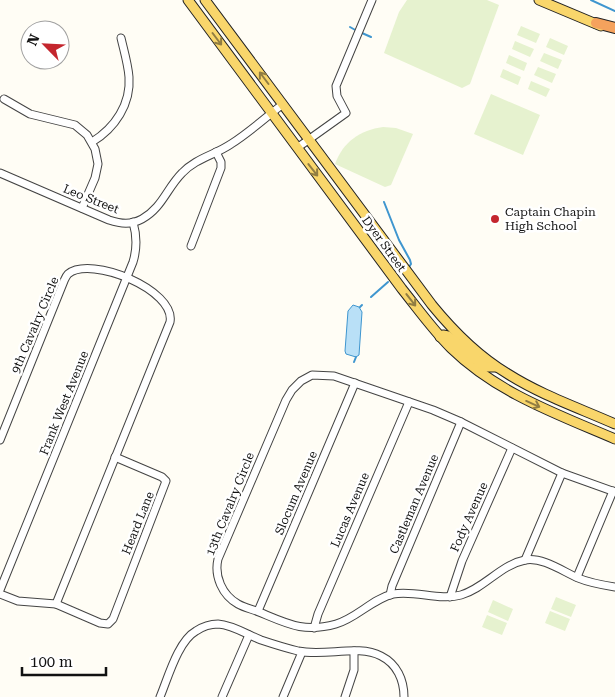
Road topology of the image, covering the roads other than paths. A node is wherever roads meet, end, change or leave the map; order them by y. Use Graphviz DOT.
graph roads {
  1 [pos="188,0"];
  2 [pos="205,0"];
  3 [pos="372,0"];
  4 [pos="539,0"];
  5 [pos="596,23"];
  6 [pos="615,30"];
  7 [pos="121,38"];
  8 [pos="4,99"];
  9 [pos="283,104"];
  10 [pos="271,112"];
  11 [pos="308,140"];
  12 [pos="92,142"];
  13 [pos="297,148"];
  14 [pos="216,152"];
  15 [pos="0,173"];
  16 [pos="347,190"];
  17 [pos="336,200"];
  18 [pos="82,208"];
  19 [pos="133,222"];
  20 [pos="191,246"];
  21 [pos="127,277"];
  22 [pos="440,337"];
  23 [pos="497,367"];
  24 [pos="355,383"];
  25 [pos="409,402"];
  26 [pos="461,422"];
  27 [pos="615,424"];
  28 [pos="615,439"];
  29 [pos="0,440"];
  30 [pos="512,448"];
  31 [pos="115,457"];
  32 [pos="562,472"];
  33 [pos="614,492"];
  34 [pos="525,560"];
  35 [pos="577,577"];
  36 [pos="615,587"];
  37 [pos="0,590"];
  38 [pos="0,594"];
  39 [pos="390,595"];
  40 [pos="450,596"];
  41 [pos="56,604"];
  42 [pos="258,611"];
  43 [pos="314,628"];
  44 [pos="249,635"];
  45 [pos="354,651"];
  46 [pos="302,652"];
  47 [pos="160,697"];
  48 [pos="222,697"];
  49 [pos="283,697"];
  50 [pos="345,697"];
  51 [pos="404,697"];
  1 -- 10 [label="main road, Dyer Street, one-way"];
  9 -- 2 [label="main road, Dyer Street, one-way"];
  3 -- 11 [label="street"];
  4 -- 5 [label="main road"];
  5 -- 6 [label="highway"];
  7 -- 12 [label="street"];
  8 -- 12 [label="street"];
  9 -- 10 [label="street, Leo Street"];
  9 -- 11 [label="main road, Dyer Street"];
  10 -- 13 [label="main road, Dyer Street"];
  10 -- 14 [label="street, Leo Street"];
  11 -- 13 [label="street"];
  11 -- 16 [label="main road, Dyer Street"];
  12 -- 18 [label="street"];
  13 -- 17 [label="main road, Dyer Street, one-way"];
  14 -- 19 [label="street, Leo Street"];
  14 -- 20 [label="street"];
  15 -- 18 [label="street, Leo Street"];
  16 -- 17 [label="main road"];
  16 -- 23 [label="main road, Dyer Street"];
  17 -- 22 [label="main road, Dyer Street, one-way"];
  18 -- 19 [label="street, Leo Street"];
  19 -- 21 [label="street, Frank West Avenue"];
  21 -- 29 [label="street, 9th Cavalry Circle"];
  21 -- 31 [label="street"];
  21 -- 37 [label="street, Frank West Avenue"];
  22 -- 23 [label="main road"];
  22 -- 28 [label="main road, Dyer Street, one-way"];
  23 -- 27 [label="main road, Dyer Street"];
  24 -- 25 [label="street, 13th Cavalry Circle"];
  24 -- 42 [label="street, Slocum Avenue"];
  24 -- 42 [label="street, 13th Cavalry Circle"];
  25 -- 26 [label="street, 13th Cavalry Circle"];
  25 -- 43 [label="street, Lucas Avenue"];
  26 -- 30 [label="street, 13th Cavalry Circle"];
  26 -- 39 [label="street, Castleman Avenue"];
  30 -- 32 [label="street, 13th Cavalry Circle"];
  30 -- 40 [label="street, Fody Avenue"];
  31 -- 41 [label="street"];
  31 -- 41 [label="street, Heard Lane"];
  32 -- 33 [label="street, 13th Cavalry Circle"];
  32 -- 34 [label="street"];
  33 -- 35 [label="street"];
  34 -- 35 [label="street"];
  34 -- 40 [label="street, 13th Cavalry Circle"];
  35 -- 36 [label="street"];
  38 -- 41 [label="street"];
  39 -- 40 [label="street, 13th Cavalry Circle"];
  39 -- 43 [label="street, 13th Cavalry Circle"];
  42 -- 43 [label="street, 13th Cavalry Circle"];
  44 -- 46 [label="street"];
  44 -- 47 [label="street"];
  44 -- 48 [label="street"];
  45 -- 46 [label="street"];
  45 -- 50 [label="street"];
  45 -- 51 [label="street"];
  46 -- 49 [label="street"];
}
